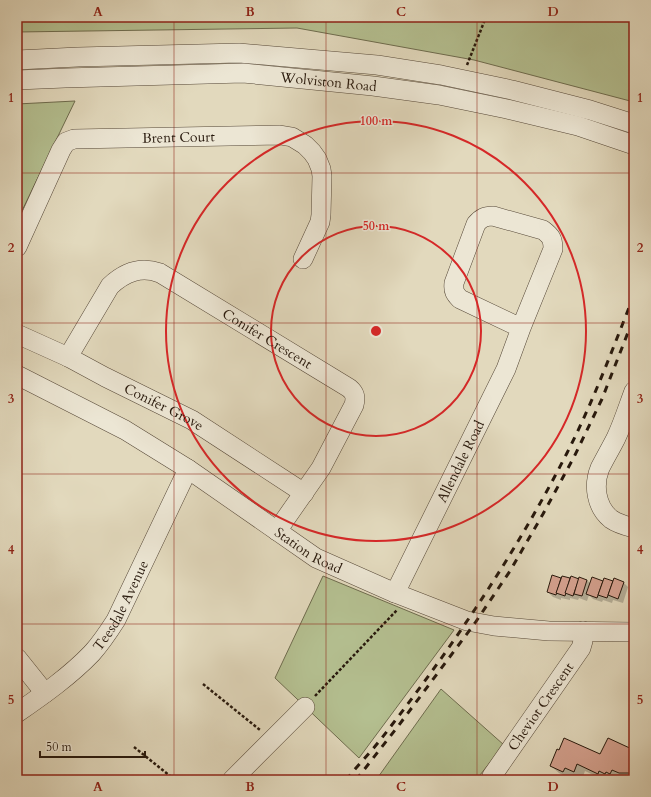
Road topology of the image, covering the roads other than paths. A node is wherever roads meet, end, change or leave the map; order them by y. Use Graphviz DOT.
graph roads {
  1 [pos="17,60"];
  2 [pos="17,80"];
  3 [pos="634,124"];
  4 [pos="634,145"];
  5 [pos="17,247"];
  6 [pos="303,259"];
  7 [pos="521,328"];
  8 [pos="17,334"];
  9 [pos="68,357"];
  10 [pos="17,374"];
  11 [pos="634,391"];
  12 [pos="188,469"];
  13 [pos="304,493"];
  14 [pos="634,528"];
  15 [pos="277,531"];
  16 [pos="402,595"];
  17 [pos="583,631"];
  18 [pos="634,632"];
  19 [pos="17,658"];
  20 [pos="46,693"];
  21 [pos="305,707"];
  22 [pos="17,713"];
  23 [pos="232,780"];
  24 [pos="491,780"];
  1 -- 3 [label="street, Wolviston Road"];
  2 -- 4 [label="street, Wolviston Road"];
  5 -- 6 [label="street, Brent Court"];
  7 -- 7 [label="street, Allendale Road"];
  7 -- 16 [label="street, Allendale Road"];
  8 -- 9 [label="street, Conifer Grove"];
  9 -- 13 [label="street, Conifer Grove"];
  9 -- 13 [label="street, Conifer Crescent"];
  10 -- 12 [label="street, Station Road"];
  11 -- 14 [label="street"];
  12 -- 15 [label="street, Station Road"];
  12 -- 20 [label="street, Teesdale Avenue"];
  13 -- 15 [label="street, Conifer Crescent"];
  15 -- 16 [label="street, Station Road"];
  16 -- 17 [label="street, Station Road"];
  17 -- 18 [label="street, Station Road"];
  17 -- 24 [label="street, Cheviot Crescent"];
  19 -- 20 [label="street"];
  20 -- 22 [label="street, Teesdale Avenue"];
  21 -- 23 [label="street"];
}
